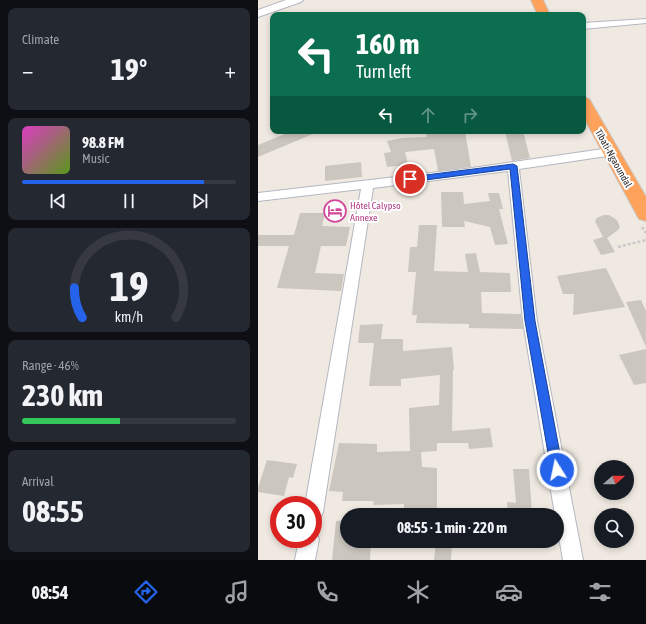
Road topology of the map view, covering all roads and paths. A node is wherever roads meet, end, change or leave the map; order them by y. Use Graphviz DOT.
graph roads {
  1 [pos="298,0"];
  2 [pos="537,0"];
  3 [pos="543,12"];
  4 [pos="258,14"];
  5 [pos="646,21"];
  6 [pos="586,26"];
  7 [pos="586,108"];
  8 [pos="610,152"];
  9 [pos="513,166"];
  10 [pos="368,184"];
  11 [pos="258,197"];
  12 [pos="646,214"];
  13 [pos="646,240"];
  14 [pos="618,247"];
  15 [pos="316,496"];
  16 [pos="307,548"];
  17 [pos="305,560"];
  18 [pos="573,560"];
  1 -- 4 [label="main road"];
  2 -- 3 [label="highway"];
  5 -- 6 [label="street"];
  7 -- 8 [label="highway, Tibati-Ngaoundal"];
  8 -- 9 [label="street"];
  8 -- 12 [label="highway, Tibati-Ngaoundal"];
  9 -- 10 [label="street"];
  9 -- 18 [label="street"];
  10 -- 11 [label="street"];
  10 -- 15 [label="street"];
  13 -- 14 [label="path"];
  16 -- 17 [label="street"];
}
